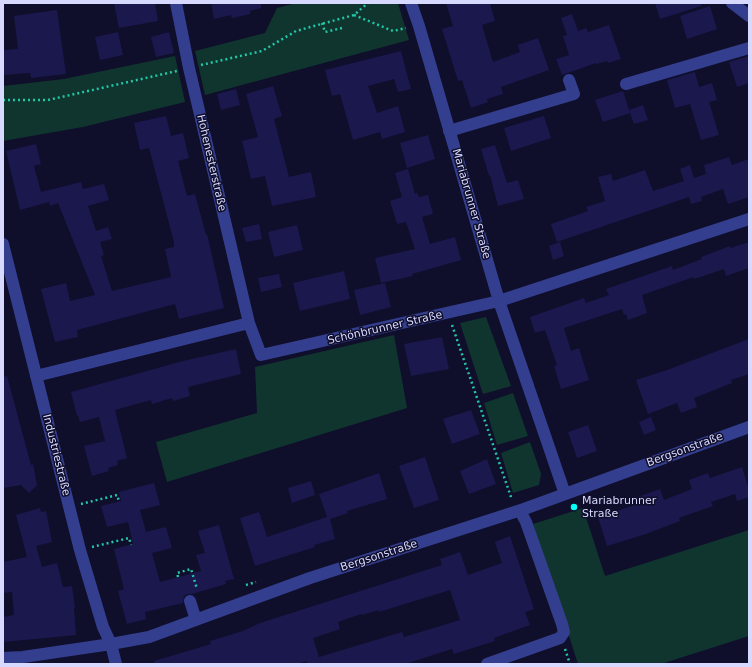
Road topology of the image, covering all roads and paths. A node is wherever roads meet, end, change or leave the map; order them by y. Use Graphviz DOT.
graph roads {
  1 [pos="176,3"];
  2 [pos="411,3"];
  3 [pos="732,3"];
  4 [pos="354,15"];
  5 [pos="749,16"];
  6 [pos="322,23"];
  7 [pos="419,26"];
  8 [pos="342,28"];
  9 [pos="749,48"];
  10 [pos="569,80"];
  11 [pos="626,84"];
  12 [pos="450,131"];
  13 [pos="749,218"];
  14 [pos="3,244"];
  15 [pos="499,301"];
  16 [pos="448,314"];
  17 [pos="249,323"];
  18 [pos="36,376"];
  19 [pos="749,427"];
  20 [pos="566,494"];
  21 [pos="512,500"];
  22 [pos="118,501"];
  23 [pos="69,507"];
  24 [pos="520,511"];
  25 [pos="131,545"];
  26 [pos="80,550"];
  27 [pos="190,601"];
  28 [pos="196,620"];
  29 [pos="111,644"];
  30 [pos="3,658"];
  31 [pos="116,664"];
  32 [pos="487,664"];
  1 -- 17 [label="street, Hohenesterstraße"];
  2 -- 7 [label="street, Mariabrunner Straße"];
  3 -- 5 [label="street"];
  4 -- 7 [label="path"];
  6 -- 8 [label="path"];
  7 -- 12 [label="street, Mariabrunner Straße"];
  9 -- 11 [label="street"];
  10 -- 12 [label="street"];
  12 -- 15 [label="street, Mariabrunner Straße"];
  13 -- 15 [label="street, Schönbrunner Straße"];
  14 -- 18 [label="street, Industriestraße"];
  15 -- 16 [label="street, Schönbrunner Straße"];
  15 -- 20 [label="street, Mariabrunner Straße"];
  16 -- 17 [label="street, Schönbrunner Straße"];
  16 -- 21 [label="path"];
  17 -- 18 [label="street"];
  18 -- 23 [label="street, Industriestraße"];
  19 -- 20 [label="street, Bergsonstraße"];
  20 -- 24 [label="street, Bergsonstraße"];
  22 -- 23 [label="path"];
  23 -- 26 [label="street, Industriestraße"];
  24 -- 28 [label="street, Bergsonstraße"];
  24 -- 32 [label="street"];
  25 -- 26 [label="path"];
  26 -- 29 [label="street, Industriestraße"];
  27 -- 28 [label="street"];
  28 -- 29 [label="street, Bergsonstraße"];
  29 -- 30 [label="street, Bergsonstraße"];
  29 -- 31 [label="street, Industriestraße"];
}
